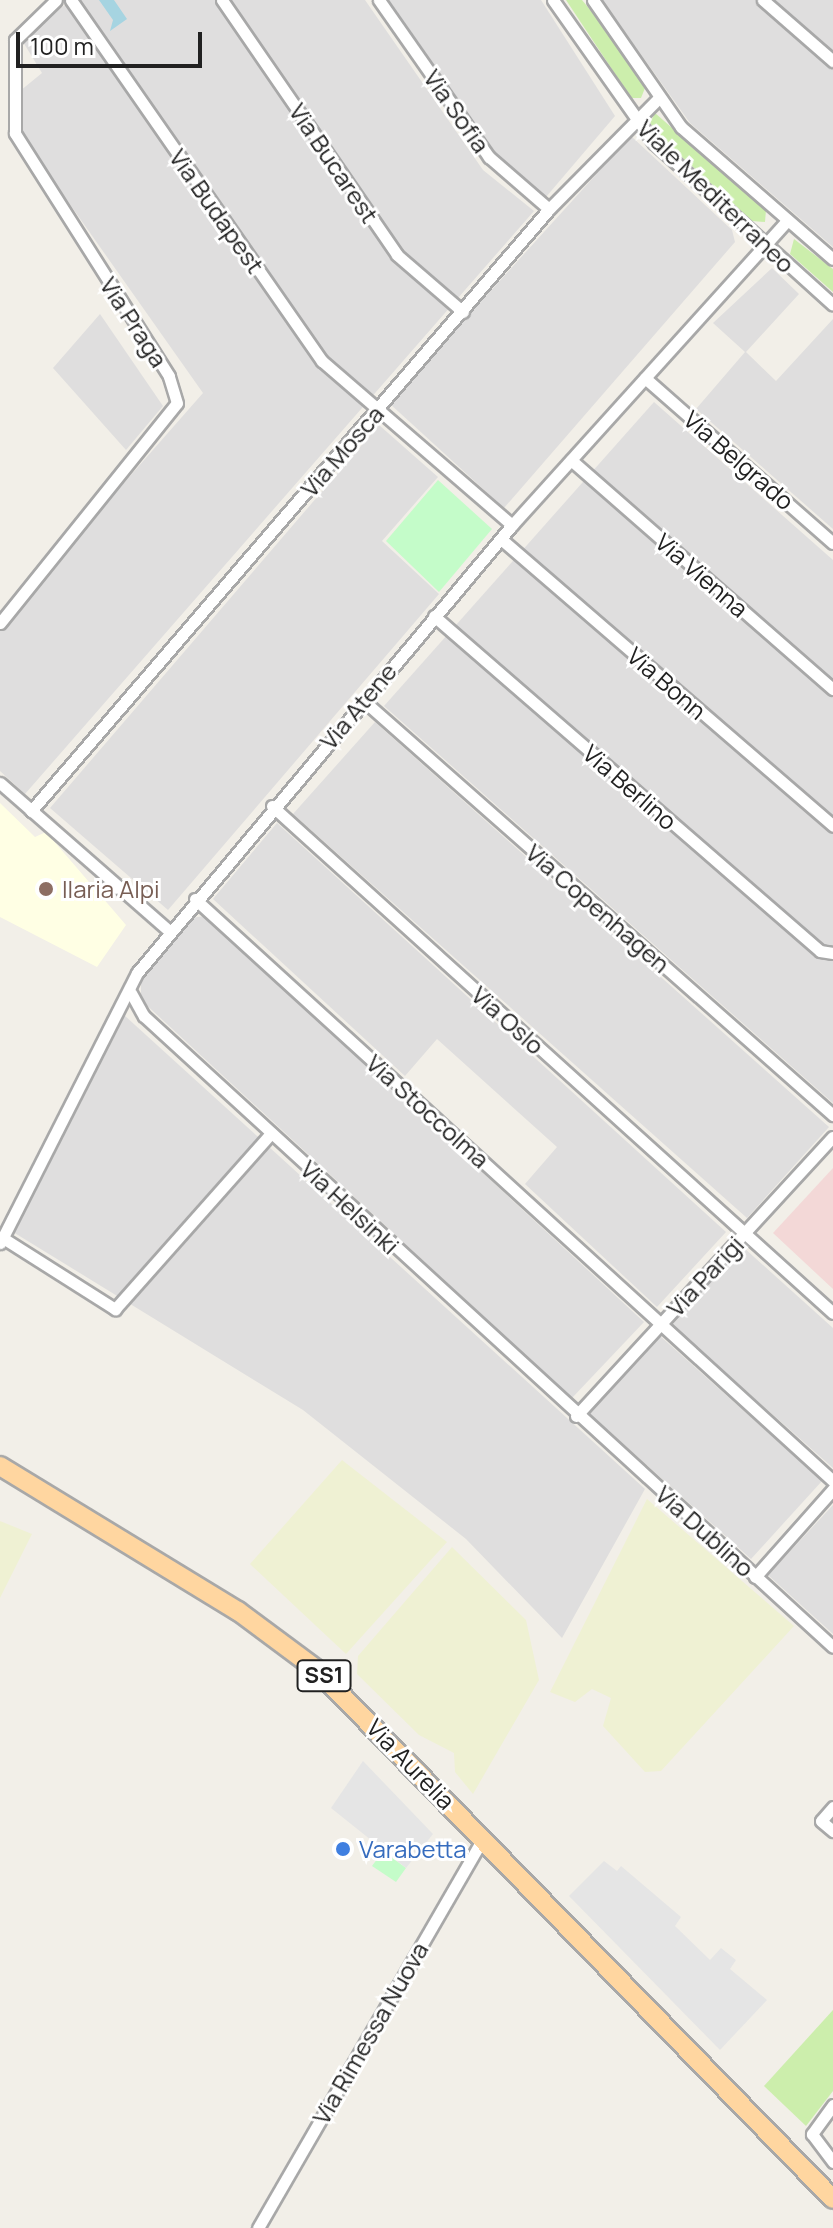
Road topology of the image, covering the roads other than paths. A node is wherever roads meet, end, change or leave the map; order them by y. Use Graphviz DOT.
graph roads {
  1 [pos="56,0"];
  2 [pos="71,0"];
  3 [pos="222,0"];
  4 [pos="379,0"];
  5 [pos="553,0"];
  6 [pos="593,0"];
  7 [pos="763,0"];
  8 [pos="833,61"];
  9 [pos="659,98"];
  10 [pos="633,117"];
  11 [pos="549,209"];
  12 [pos="788,220"];
  13 [pos="766,246"];
  14 [pos="833,259"];
  15 [pos="833,305"];
  16 [pos="463,312"];
  17 [pos="645,378"];
  18 [pos="377,410"];
  19 [pos="571,460"];
  20 [pos="512,525"];
  21 [pos="501,539"];
  22 [pos="833,543"];
  23 [pos="434,616"];
  24 [pos="0,623"];
  25 [pos="833,689"];
  26 [pos="364,701"];
  27 [pos="0,783"];
  28 [pos="272,806"];
  29 [pos="31,811"];
  30 [pos="833,826"];
  31 [pos="195,899"];
  32 [pos="170,932"];
  33 [pos="831,954"];
  34 [pos="131,993"];
  35 [pos="833,1115"];
  36 [pos="271,1133"];
  37 [pos="833,1137"];
  38 [pos="744,1234"];
  39 [pos="1,1240"];
  40 [pos="833,1313"];
  41 [pos="662,1323"];
  42 [pos="576,1416"];
  43 [pos="0,1466"];
  44 [pos="833,1481"];
  45 [pos="833,1489"];
  46 [pos="755,1577"];
  47 [pos="833,1647"];
  48 [pos="833,1807"];
  49 [pos="833,1831"];
  50 [pos="483,1839"];
  51 [pos="833,2105"];
  52 [pos="833,2162"];
  53 [pos="833,2199"];
  54 [pos="258,2228"];
  1 -- 24 [label="street, Via Praga"];
  2 -- 18 [label="street, Via Budapest"];
  3 -- 16 [label="street, Via Bucarest"];
  4 -- 11 [label="street, Via Sofia"];
  5 -- 10 [label="street, Viale Mediterraneo"];
  6 -- 9 [label="street, Viale Mediterraneo"];
  7 -- 8 [label="street"];
  9 -- 10 [label="street, Via Mosca"];
  9 -- 12 [label="street, Viale Mediterraneo"];
  10 -- 11 [label="street, Via Mosca"];
  10 -- 13 [label="street, Viale Mediterraneo"];
  11 -- 16 [label="street, Via Mosca"];
  12 -- 13 [label="street, Via Atene"];
  12 -- 14 [label="street, Viale Mediterraneo"];
  13 -- 15 [label="street, Viale Mediterraneo"];
  13 -- 17 [label="street, Via Atene"];
  16 -- 18 [label="street, Via Mosca"];
  17 -- 19 [label="street, Via Atene"];
  17 -- 22 [label="street, Via Belgrado"];
  18 -- 20 [label="street, Via Budapest"];
  18 -- 29 [label="street, Via Mosca"];
  19 -- 20 [label="street, Via Atene"];
  19 -- 25 [label="street, Via Vienna"];
  20 -- 21 [label="street, Via Atene"];
  21 -- 23 [label="street, Via Atene"];
  21 -- 30 [label="street, Via Bonn"];
  23 -- 26 [label="street, Via Atene"];
  23 -- 33 [label="street, Via Berlino"];
  26 -- 28 [label="street, Via Atene"];
  26 -- 35 [label="street, Via Copenhagen"];
  27 -- 29 [label="street"];
  28 -- 31 [label="street, Via Atene"];
  28 -- 38 [label="street, Via Oslo"];
  29 -- 32 [label="street"];
  31 -- 32 [label="street, Via Atene"];
  31 -- 41 [label="street, Via Stoccolma"];
  32 -- 34 [label="street, Via Atene"];
  34 -- 36 [label="street, Via Helsinki"];
  34 -- 39 [label="street, Via Atene"];
  36 -- 39 [label="street"];
  36 -- 42 [label="street, Via Helsinki"];
  37 -- 38 [label="street, Via Parigi"];
  38 -- 40 [label="street, Via Oslo"];
  38 -- 41 [label="street, Via Parigi"];
  41 -- 42 [label="street, Via Parigi"];
  41 -- 44 [label="street, Via Stoccolma"];
  42 -- 46 [label="street, Via Dublino"];
  43 -- 50 [label="main road, Via Aurelia / SS1"];
  45 -- 46 [label="street"];
  46 -- 47 [label="street, Via Dublino"];
  48 -- 49 [label="street"];
  50 -- 53 [label="main road, Via Aurelia / SS1"];
  50 -- 54 [label="street, Via Rimessa Nuova"];
  51 -- 52 [label="street"];
}
